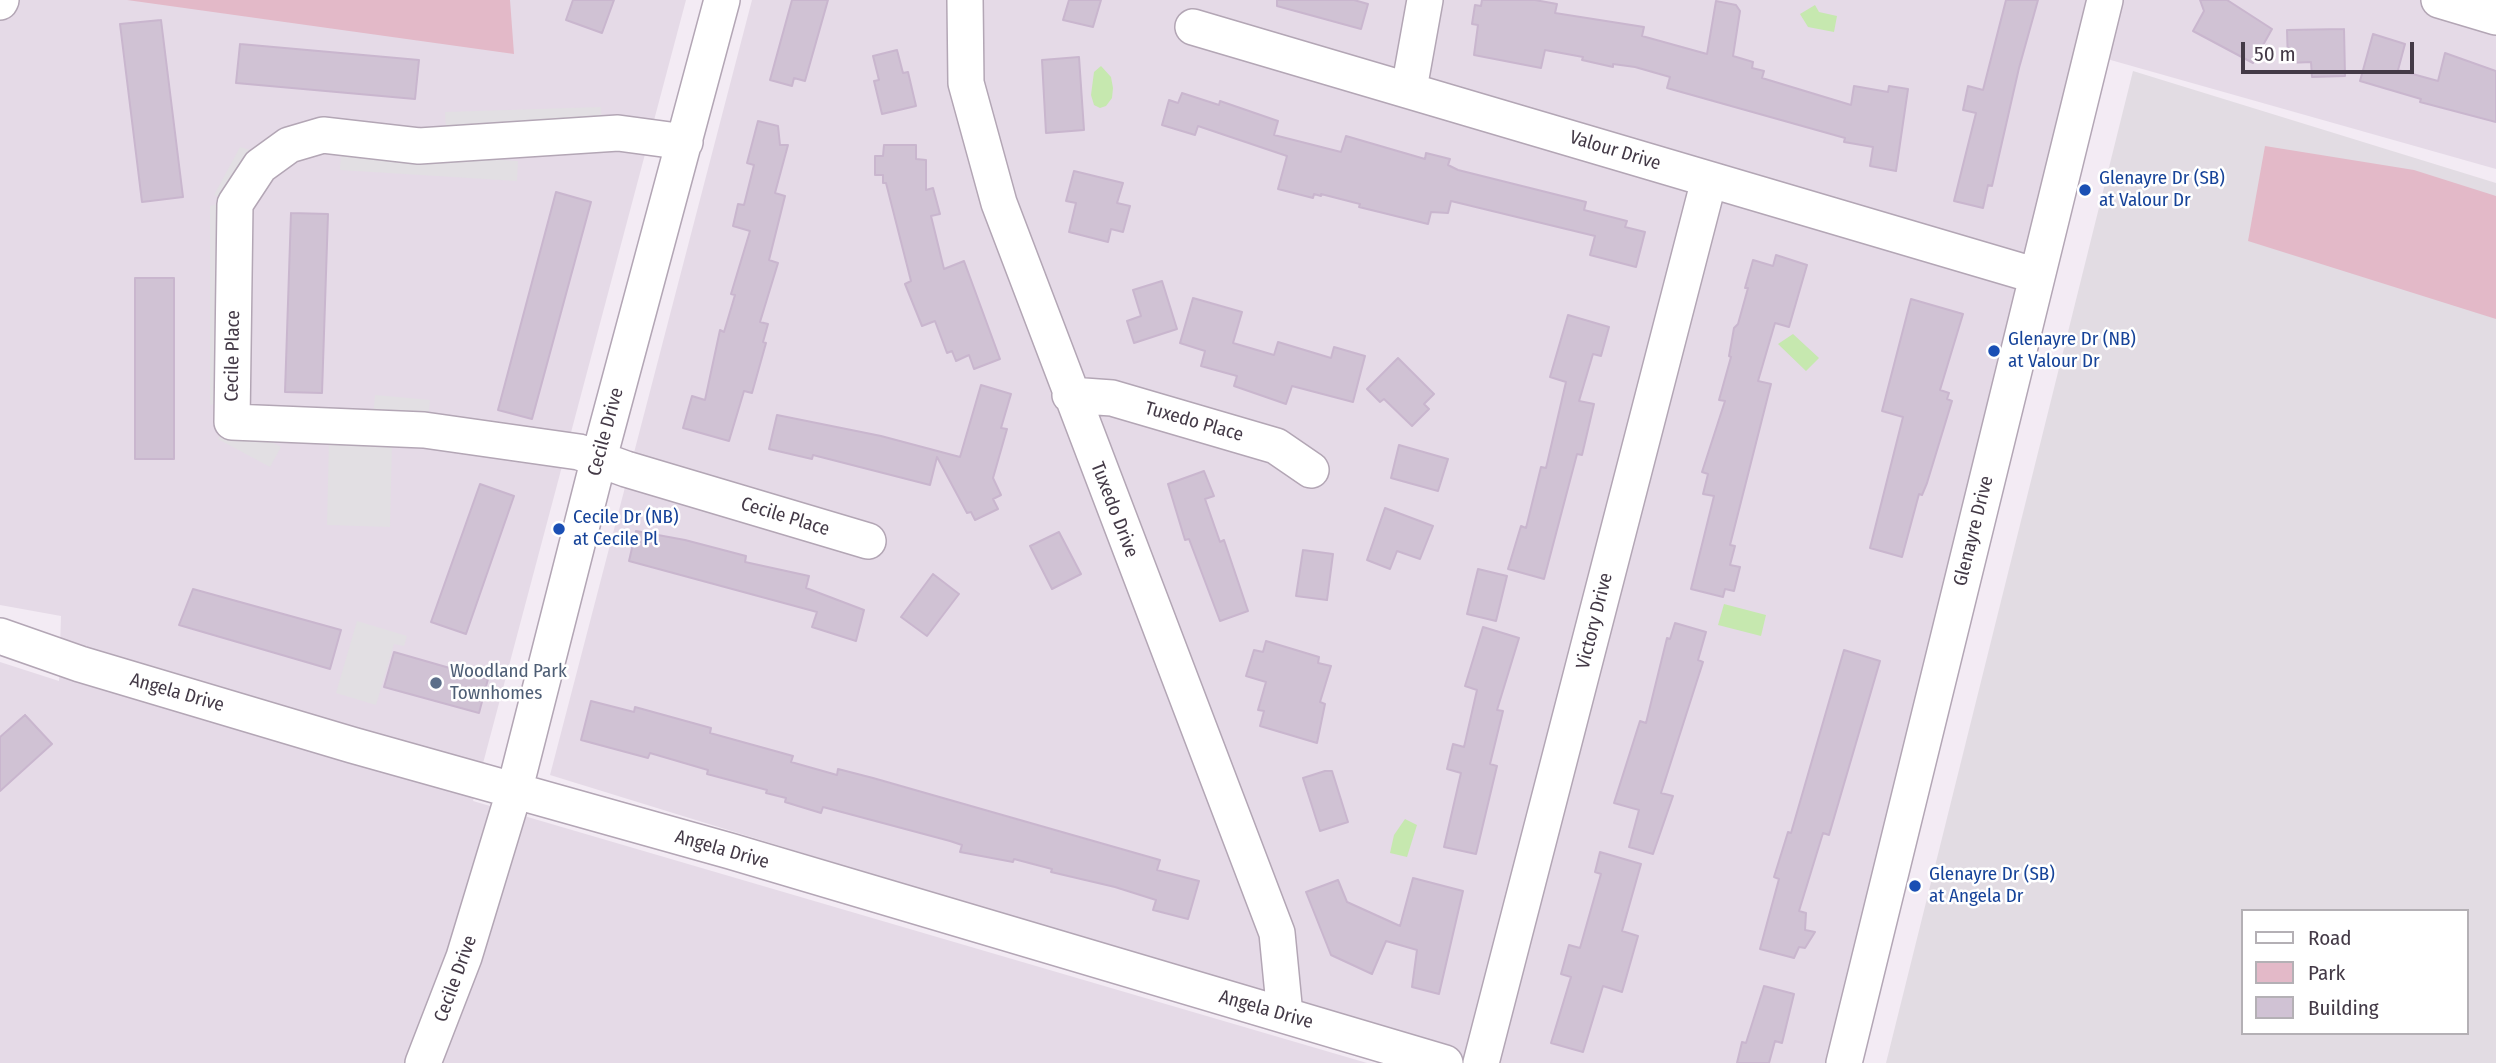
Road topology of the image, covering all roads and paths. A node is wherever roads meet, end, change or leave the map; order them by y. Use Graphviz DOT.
graph roads {
  1 [pos="722,0"];
  2 [pos="965,0"];
  3 [pos="1424,0"];
  4 [pos="2105,0"];
  5 [pos="2439,0"];
  6 [pos="2496,17"];
  7 [pos="1193,27"];
  8 [pos="1409,89"];
  9 [pos="685,142"];
  10 [pos="1709,180"];
  11 [pos="2036,276"];
  12 [pos="1070,395"];
  13 [pos="599,458"];
  14 [pos="1311,470"];
  15 [pos="868,541"];
  16 [pos="0,636"];
  17 [pos="514,792"];
  18 [pos="1285,1015"];
  19 [pos="423,1063"];
  20 [pos="1445,1063"];
  21 [pos="1480,1063"];
  22 [pos="1844,1063"];
  1 -- 9 [label="street, Cecile Drive"];
  2 -- 12 [label="street, Tuxedo Drive"];
  3 -- 8 [label="street"];
  4 -- 11 [label="street, Glenayre Drive"];
  5 -- 6 [label="street"];
  7 -- 8 [label="street, Valour Drive"];
  8 -- 10 [label="street, Valour Drive"];
  9 -- 13 [label="street, Cecile Drive"];
  9 -- 13 [label="street, Cecile Place"];
  10 -- 11 [label="street, Valour Drive"];
  10 -- 21 [label="street, Victory Drive"];
  11 -- 22 [label="street, Glenayre Drive"];
  12 -- 14 [label="street, Tuxedo Place"];
  12 -- 18 [label="street, Tuxedo Drive"];
  13 -- 15 [label="street, Cecile Place"];
  13 -- 17 [label="street, Cecile Drive"];
  16 -- 17 [label="street, Angela Drive"];
  17 -- 18 [label="street, Angela Drive"];
  17 -- 19 [label="street, Cecile Drive"];
  18 -- 20 [label="street, Angela Drive"];
}
